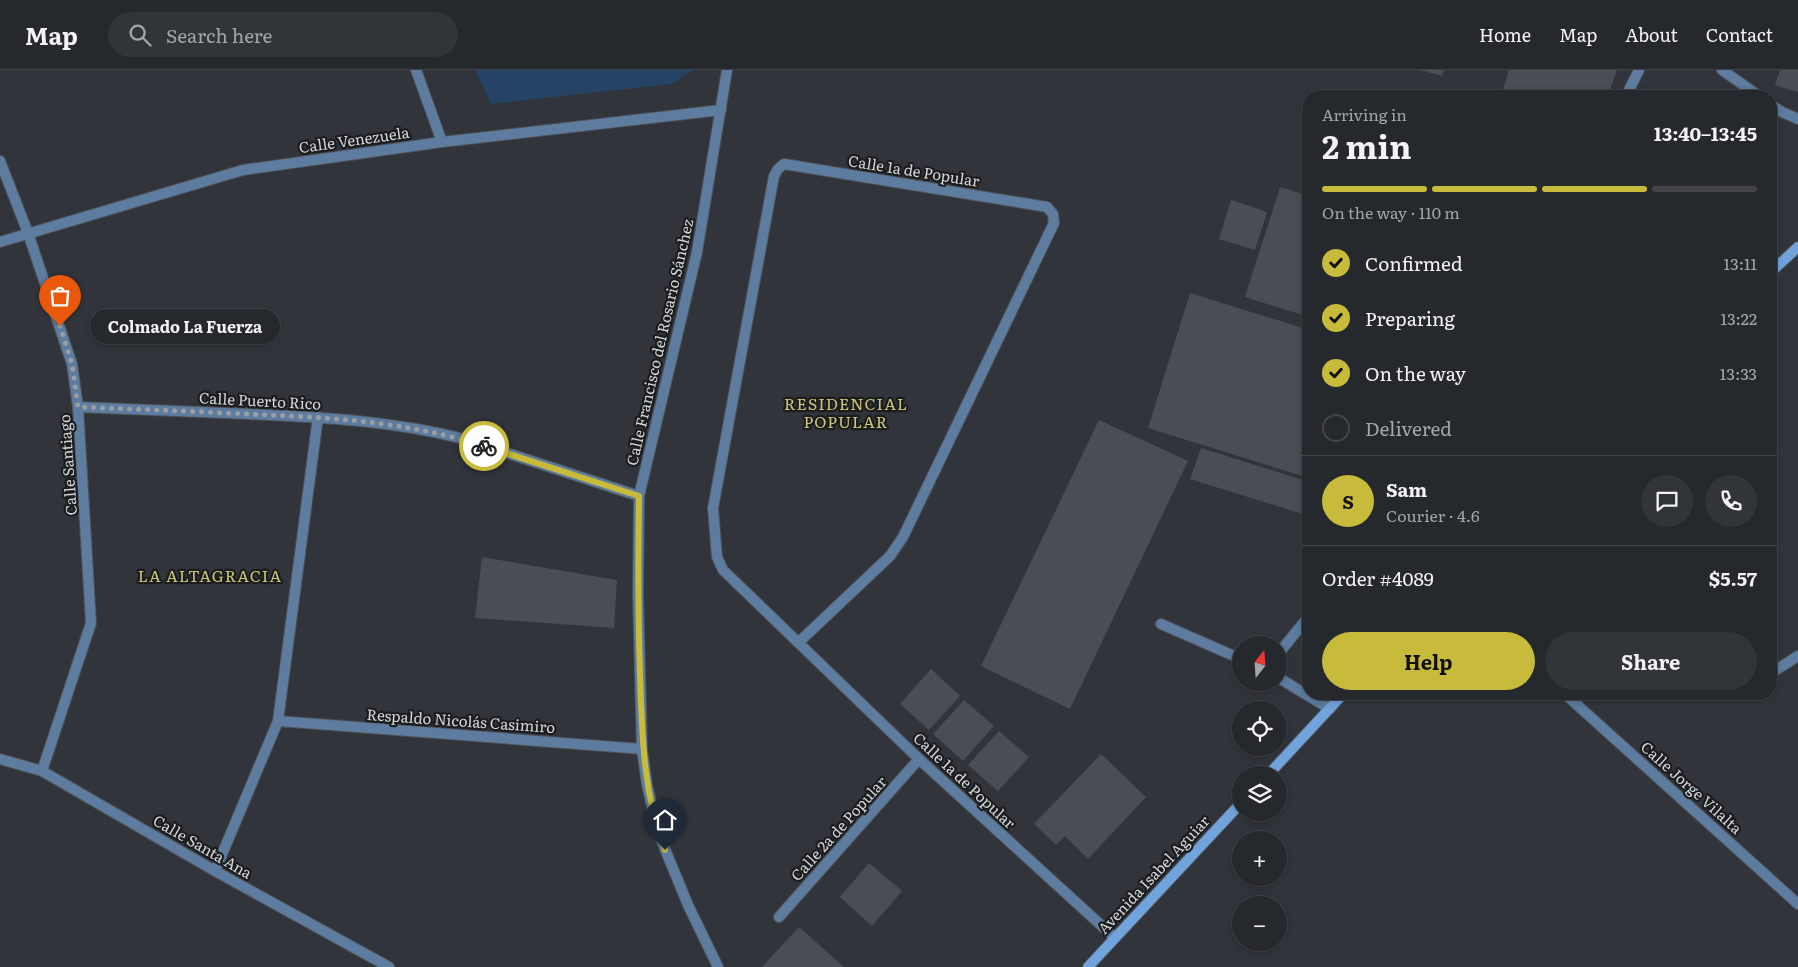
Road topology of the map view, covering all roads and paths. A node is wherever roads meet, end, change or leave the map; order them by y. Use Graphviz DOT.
graph roads {
  1 [pos="416,70"];
  2 [pos="727,70"];
  3 [pos="1639,70"];
  4 [pos="1722,70"];
  5 [pos="1629,90"];
  6 [pos="1750,90"];
  7 [pos="1777,109"];
  8 [pos="721,110"];
  9 [pos="1798,119"];
  10 [pos="442,142"];
  11 [pos="0,161"];
  12 [pos="28,233"];
  13 [pos="0,242"];
  14 [pos="1798,246"];
  15 [pos="1777,266"];
  16 [pos="78,407"];
  17 [pos="318,417"];
  18 [pos="639,496"];
  19 [pos="1161,624"];
  20 [pos="1302,625"];
  21 [pos="799,642"];
  22 [pos="1288,642"];
  23 [pos="1232,656"];
  24 [pos="1798,656"];
  25 [pos="1777,669"];
  26 [pos="1288,683"];
  27 [pos="1302,692"];
  28 [pos="1315,700"];
  29 [pos="1338,700"];
  30 [pos="1572,700"];
  31 [pos="1330,709"];
  32 [pos="278,721"];
  33 [pos="642,749"];
  34 [pos="0,759"];
  35 [pos="919,759"];
  36 [pos="1276,766"];
  37 [pos="42,771"];
  38 [pos="1232,812"];
  39 [pos="215,871"];
  40 [pos="1798,904"];
  41 [pos="779,917"];
  42 [pos="1114,937"];
  43 [pos="370,956"];
  44 [pos="364,967"];
  45 [pos="389,967"];
  46 [pos="718,967"];
  47 [pos="1088,967"];
  1 -- 10 [label="street"];
  2 -- 8 [label="street, Calle Francisco del Rosario Sánchez"];
  3 -- 5 [label="street"];
  4 -- 6 [label="street"];
  7 -- 9 [label="street"];
  8 -- 10 [label="street, Calle Venezuela"];
  8 -- 18 [label="street, Calle Francisco del Rosario Sánchez"];
  10 -- 12 [label="street, Calle Venezuela"];
  11 -- 12 [label="street, Calle Santiago"];
  12 -- 13 [label="street, Calle Venezuela"];
  12 -- 16 [label="street, Calle Santiago"];
  14 -- 15 [label="main road"];
  16 -- 17 [label="street, Calle Puerto Rico"];
  16 -- 37 [label="street, Calle Santiago"];
  17 -- 18 [label="street, Calle Puerto Rico"];
  17 -- 32 [label="street"];
  18 -- 33 [label="street, Calle Francisco del Rosario Sánchez"];
  19 -- 23 [label="street"];
  20 -- 22 [label="street"];
  21 -- 21 [label="street, Calle 1a de Popular"];
  21 -- 35 [label="street, Calle 1a de Popular"];
  24 -- 25 [label="street"];
  26 -- 27 [label="street"];
  28 -- 31 [label="street"];
  29 -- 31 [label="main road"];
  30 -- 40 [label="street, Calle Jorge Vilalta"];
  31 -- 36 [label="main road"];
  32 -- 33 [label="street, Respaldo Nicolás Casimiro"];
  32 -- 39 [label="street"];
  33 -- 46 [label="street, Calle Francisco del Rosario Sánchez"];
  34 -- 37 [label="street, Calle Santa Ana"];
  35 -- 41 [label="street, Calle 2a de Popular"];
  35 -- 42 [label="street, Calle 1a de Popular"];
  37 -- 39 [label="street, Calle Santa Ana"];
  38 -- 42 [label="main road, Avenida Isabel Aguiar"];
  39 -- 43 [label="street, Calle Santa Ana"];
  42 -- 47 [label="main road, Avenida Isabel Aguiar"];
  43 -- 44 [label="street"];
  43 -- 45 [label="street, Calle Santa Ana"];
}
